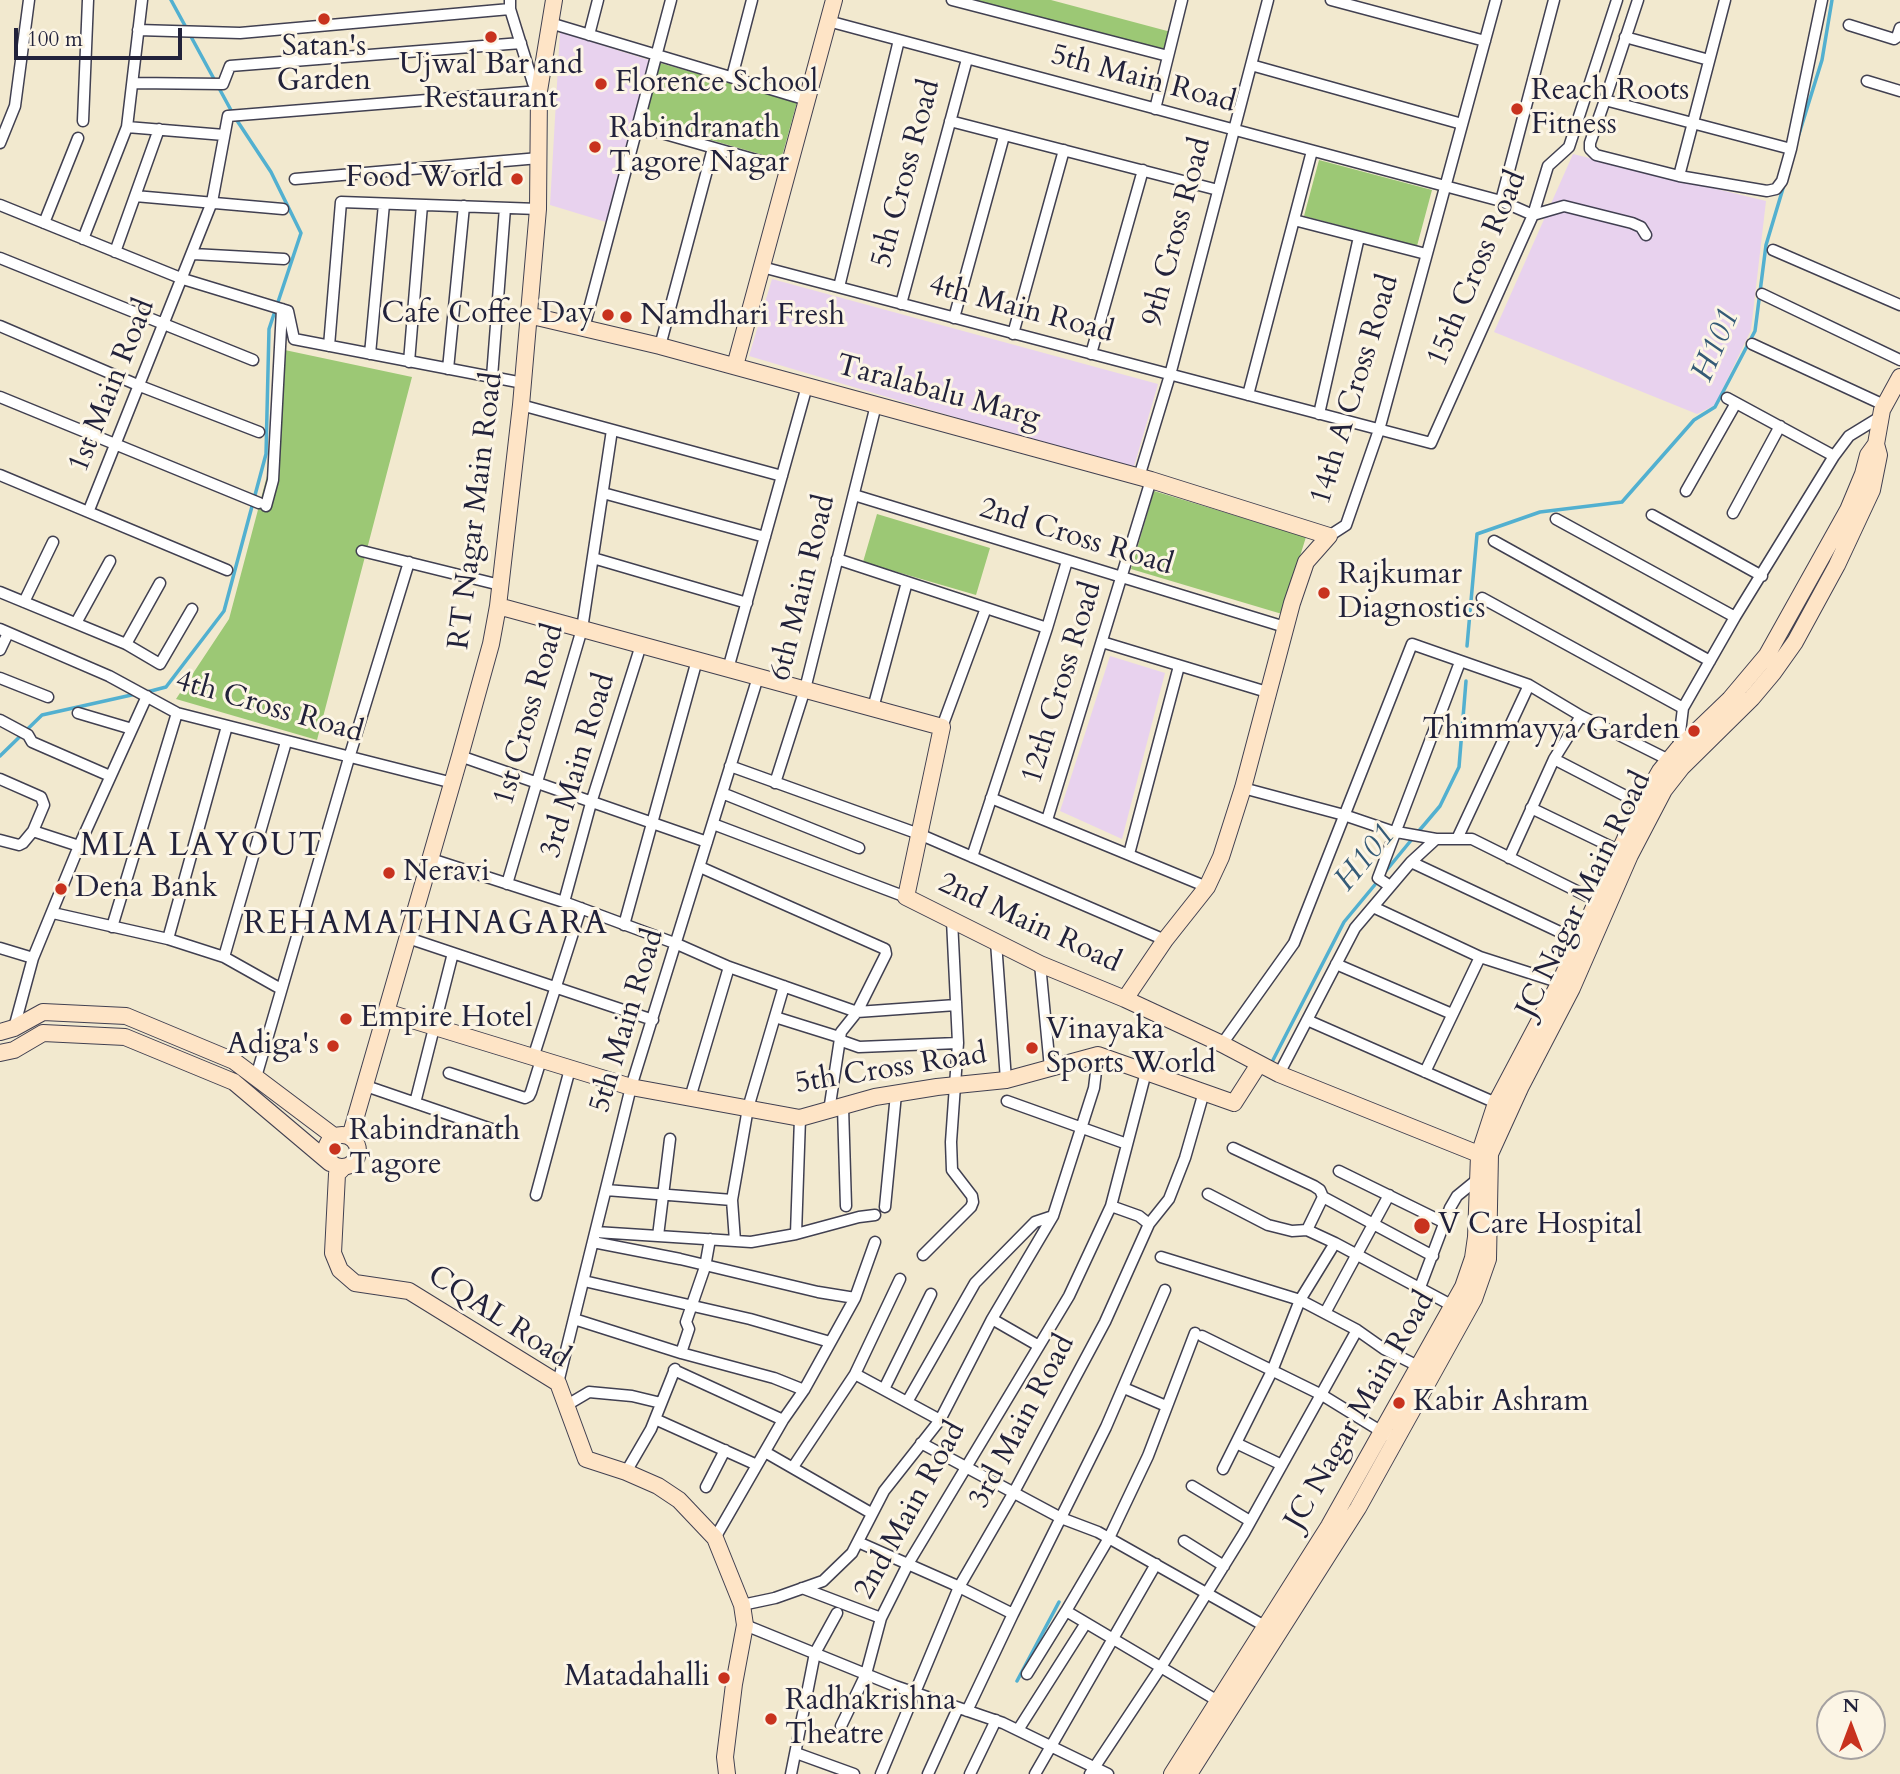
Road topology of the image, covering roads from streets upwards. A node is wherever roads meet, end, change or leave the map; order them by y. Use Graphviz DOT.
graph roads {
  1 [pos="29,0"];
  2 [pos="88,0"];
  3 [pos="142,0"];
  4 [pos="554,0"];
  5 [pos="598,0"];
  6 [pos="671,0"];
  7 [pos="752,0"];
  8 [pos="834,0"];
  9 [pos="952,0"];
  10 [pos="1182,0"];
  11 [pos="1268,0"];
  12 [pos="1331,0"];
  13 [pos="1496,0"];
  14 [pos="1554,0"];
  15 [pos="1725,0"];
  16 [pos="1822,0"];
  17 [pos="1616,2"];
  18 [pos="1637,3"];
  19 [pos="510,5"];
  20 [pos="828,21"];
  21 [pos="550,23"];
  22 [pos="1849,25"];
  23 [pos="1900,28"];
  24 [pos="138,30"];
  25 [pos="589,35"];
  26 [pos="1625,37"];
  27 [pos="899,40"];
  28 [pos="1485,41"];
  29 [pos="521,43"];
  30 [pos="655,55"];
  31 [pos="1168,56"];
  32 [pos="967,59"];
  33 [pos="1709,60"];
  34 [pos="1251,65"];
  35 [pos="732,77"];
  36 [pos="1867,80"];
  37 [pos="134,83"];
  38 [pos="539,91"];
  39 [pos="1900,91"];
  40 [pos="807,100"];
  41 [pos="1605,100"];
  42 [pos="1155,108"];
  43 [pos="83,121"];
  44 [pos="950,121"];
  45 [pos="1462,124"];
  46 [pos="1693,124"];
  47 [pos="128,127"];
  48 [pos="637,127"];
  49 [pos="159,129"];
  50 [pos="1234,130"];
  51 [pos="224,135"];
  52 [pos="1004,136"];
  53 [pos="78,138"];
  54 [pos="0,143"];
  55 [pos="713,148"];
  56 [pos="1791,149"];
  57 [pos="1065,150"];
  58 [pos="1312,150"];
  59 [pos="539,158"];
  60 [pos="788,169"];
  61 [pos="1143,170"];
  62 [pos="1679,176"];
  63 [pos="295,179"];
  64 [pos="1445,186"];
  65 [pos="1218,190"];
  66 [pos="135,196"];
  67 [pos="1501,201"];
  68 [pos="212,202"];
  69 [pos="384,204"];
  70 [pos="0,205"];
  71 [pos="422,205"];
  72 [pos="464,206"];
  73 [pos="505,208"];
  74 [pos="283,209"];
  75 [pos="538,209"];
  76 [pos="1533,215"];
  77 [pos="1294,220"];
  78 [pos="44,223"];
  79 [pos="1646,235"];
  80 [pos="1359,237"];
  81 [pos="83,239"];
  82 [pos="1773,250"];
  83 [pos="115,252"];
  84 [pos="193,254"];
  85 [pos="1426,254"];
  86 [pos="0,258"];
  87 [pos="284,259"];
  88 [pos="762,267"];
  89 [pos="183,279"];
  90 [pos="839,288"];
  91 [pos="1762,294"];
  92 [pos="901,304"];
  93 [pos="1900,305"];
  94 [pos="274,306"];
  95 [pos="528,315"];
  96 [pos="954,318"];
  97 [pos="165,325"];
  98 [pos="0,326"];
  99 [pos="584,328"];
  100 [pos="1013,334"];
  101 [pos="1752,344"];
  102 [pos="329,346"];
  103 [pos="660,346"];
  104 [pos="370,354"];
  105 [pos="1091,354"];
  106 [pos="253,360"];
  107 [pos="1900,360"];
  108 [pos="409,362"];
  109 [pos="735,366"];
  110 [pos="448,369"];
  111 [pos="1170,374"];
  112 [pos="492,377"];
  113 [pos="1900,377"];
  114 [pos="523,383"];
  115 [pos="140,386"];
  116 [pos="807,386"];
  117 [pos="1248,395"];
  118 [pos="0,397"];
  119 [pos="521,405"];
  120 [pos="876,405"];
  121 [pos="1882,411"];
  122 [pos="1319,414"];
  123 [pos="1780,425"];
  124 [pos="612,430"];
  125 [pos="1380,430"];
  126 [pos="259,432"];
  127 [pos="1431,443"];
  128 [pos="116,444"];
  129 [pos="1834,456"];
  130 [pos="0,475"];
  131 [pos="782,476"];
  132 [pos="1145,478"];
  133 [pos="1686,491"];
  134 [pos="603,493"];
  135 [pos="853,495"];
  136 [pos="89,510"];
  137 [pos="1732,513"];
  138 [pos="1652,515"];
  139 [pos="1556,519"];
  140 [pos="1329,536"];
  141 [pos="765,537"];
  142 [pos="1494,541"];
  143 [pos="53,542"];
  144 [pos="362,551"];
  145 [pos="593,558"];
  146 [pos="837,559"];
  147 [pos="110,561"];
  148 [pos="1067,561"];
  149 [pos="409,562"];
  150 [pos="227,570"];
  151 [pos="1762,576"];
  152 [pos="1122,577"];
  153 [pos="907,582"];
  154 [pos="160,583"];
  155 [pos="500,585"];
  156 [pos="0,592"];
  157 [pos="1482,598"];
  158 [pos="24,602"];
  159 [pos="747,603"];
  160 [pos="498,607"];
  161 [pos="986,608"];
  162 [pos="192,609"];
  163 [pos="1735,617"];
  164 [pos="76,624"];
  165 [pos="1285,627"];
  166 [pos="1047,628"];
  167 [pos="582,629"];
  168 [pos="4,631"];
  169 [pos="1102,642"];
  170 [pos="126,644"];
  171 [pos="641,645"];
  172 [pos="0,650"];
  173 [pos="698,660"];
  174 [pos="1710,661"];
  175 [pos="1460,662"];
  176 [pos="1179,666"];
  177 [pos="728,669"];
  178 [pos="758,677"];
  179 [pos="0,678"];
  180 [pos="1529,685"];
  181 [pos="805,689"];
  182 [pos="1267,692"];
  183 [pos="147,696"];
  184 [pos="48,697"];
  185 [pos="873,708"];
  186 [pos="1684,708"];
  187 [pos="78,713"];
  188 [pos="177,713"];
  189 [pos="1581,716"];
  190 [pos="0,720"];
  191 [pos="227,726"];
  192 [pos="942,727"];
  193 [pos="132,729"];
  194 [pos="286,741"];
  195 [pos="460,757"];
  196 [pos="349,758"];
  197 [pos="1554,759"];
  198 [pos="1676,759"];
  199 [pos="730,766"];
  200 [pos="110,776"];
  201 [pos="0,779"];
  202 [pos="453,783"];
  203 [pos="775,783"];
  204 [pos="534,784"];
  205 [pos="1243,788"];
  206 [pos="722,793"];
  207 [pos="991,797"];
  208 [pos="591,803"];
  209 [pos="1641,804"];
  210 [pos="1531,808"];
  211 [pos="1344,815"];
  212 [pos="1046,820"];
  213 [pos="651,823"];
  214 [pos="713,824"];
  215 [pos="33,831"];
  216 [pos="1394,832"];
  217 [pos="919,834"];
  218 [pos="1436,839"];
  219 [pos="1457,839"];
  220 [pos="707,842"];
  221 [pos="1,845"];
  222 [pos="79,846"];
  223 [pos="859,848"];
  224 [pos="1620,851"];
  225 [pos="1129,854"];
  226 [pos="972,857"];
  227 [pos="1509,858"];
  228 [pos="431,859"];
  229 [pos="1411,862"];
  230 [pos="700,867"];
  231 [pos="507,884"];
  232 [pos="1390,886"];
  233 [pos="1207,887"];
  234 [pos="906,897"];
  235 [pos="564,902"];
  236 [pos="1603,904"];
  237 [pos="1373,907"];
  238 [pos="581,908"];
  239 [pos="53,913"];
  240 [pos="952,920"];
  241 [pos="624,925"];
  242 [pos="112,927"];
  243 [pos="408,938"];
  244 [pos="168,939"];
  245 [pos="1165,940"];
  246 [pos="1579,941"];
  247 [pos="996,942"];
  248 [pos="677,944"];
  249 [pos="0,948"];
  250 [pos="453,953"];
  251 [pos="223,957"];
  252 [pos="1480,957"];
  253 [pos="33,958"];
  254 [pos="1040,964"];
  255 [pos="1336,964"];
  256 [pos="729,967"];
  257 [pos="1566,985"];
  258 [pos="784,986"];
  259 [pos="555,987"];
  260 [pos="281,989"];
  261 [pos="1125,999"];
  262 [pos="956,1004"];
  263 [pos="386,1012"];
  264 [pos="857,1012"];
  265 [pos="1452,1014"];
  266 [pos="775,1017"];
  267 [pos="653,1020"];
  268 [pos="1307,1020"];
  269 [pos="434,1028"];
  270 [pos="7,1030"];
  271 [pos="839,1037"];
  272 [pos="958,1043"];
  273 [pos="1222,1044"];
  274 [pos="0,1053"];
  275 [pos="1098,1055"];
  276 [pos="537,1059"];
  277 [pos="1259,1064"];
  278 [pos="1050,1068"];
  279 [pos="570,1069"];
  280 [pos="1146,1072"];
  281 [pos="1425,1072"];
  282 [pos="449,1073"];
  283 [pos="1279,1074"];
  284 [pos="256,1077"];
  285 [pos="1006,1080"];
  286 [pos="954,1085"];
  287 [pos="366,1086"];
  288 [pos="631,1087"];
  289 [pos="1204,1092"];
  290 [pos="896,1094"];
  291 [pos="690,1098"];
  292 [pos="1007,1101"];
  293 [pos="415,1102"];
  294 [pos="1496,1103"];
  295 [pos="748,1108"];
  296 [pos="836,1109"];
  297 [pos="800,1118"];
  298 [pos="1081,1128"];
  299 [pos="503,1133"];
  300 [pos="343,1137"];
  301 [pos="670,1139"];
  302 [pos="1127,1144"];
  303 [pos="1233,1148"];
  304 [pos="1484,1157"];
  305 [pos="337,1165"];
  306 [pos="1339,1171"];
  307 [pos="1484,1178"];
  308 [pos="606,1190"];
  309 [pos="1208,1194"];
  310 [pos="536,1195"];
  311 [pos="663,1195"];
  312 [pos="1389,1195"];
  313 [pos="1322,1197"];
  314 [pos="732,1200"];
  315 [pos="846,1206"];
  316 [pos="1111,1206"];
  317 [pos="885,1207"];
  318 [pos="875,1215"];
  319 [pos="1053,1216"];
  320 [pos="1445,1223"];
  321 [pos="1149,1224"];
  322 [pos="1373,1224"];
  323 [pos="1307,1230"];
  324 [pos="796,1234"];
  325 [pos="658,1236"];
  326 [pos="594,1237"];
  327 [pos="710,1239"];
  328 [pos="735,1241"];
  329 [pos="875,1242"];
  330 [pos="1335,1243"];
  331 [pos="923,1255"];
  332 [pos="1357,1255"];
  333 [pos="1433,1255"];
  334 [pos="1161,1257"];
  335 [pos="705,1267"];
  336 [pos="900,1279"];
  337 [pos="584,1281"];
  338 [pos="1164,1290"];
  339 [pos="1419,1290"];
  340 [pos="930,1294"];
  341 [pos="855,1298"];
  342 [pos="1300,1300"];
  343 [pos="1453,1306"];
  344 [pos="691,1307"];
  345 [pos="1325,1313"];
  346 [pos="574,1319"];
  347 [pos="992,1319"];
  348 [pos="1357,1330"];
  349 [pos="831,1342"];
  350 [pos="1039,1346"];
  351 [pos="681,1353"];
  352 [pos="1426,1370"];
  353 [pos="1272,1371"];
  354 [pos="855,1374"];
  355 [pos="558,1383"];
  356 [pos="1124,1388"];
  357 [pos="884,1389"];
  358 [pos="804,1390"];
  359 [pos="1322,1395"];
  360 [pos="907,1402"];
  361 [pos="662,1403"];
  362 [pos="567,1405"];
  363 [pos="1166,1406"];
  364 [pos="655,1419"];
  365 [pos="783,1420"];
  366 [pos="940,1420"];
  367 [pos="1390,1436"];
  368 [pos="921,1443"];
  369 [pos="1236,1443"];
  370 [pos="725,1450"];
  371 [pos="765,1452"];
  372 [pos="758,1465"];
  373 [pos="1282,1465"];
  374 [pos="793,1467"];
  375 [pos="967,1467"];
  376 [pos="1223,1469"];
  377 [pos="626,1472"];
  378 [pos="1192,1486"];
  379 [pos="706,1487"];
  380 [pos="1014,1492"];
  381 [pos="872,1513"];
  382 [pos="1061,1518"];
  383 [pos="1250,1521"];
  384 [pos="715,1538"];
  385 [pos="1109,1538"];
  386 [pos="1184,1541"];
  387 [pos="858,1542"];
  388 [pos="908,1564"];
  389 [pos="1156,1564"];
  390 [pos="1224,1566"];
  391 [pos="959,1587"];
  392 [pos="803,1588"];
  393 [pos="1208,1593"];
  394 [pos="742,1605"];
  395 [pos="1066,1611"];
  396 [pos="836,1613"];
  397 [pos="1013,1614"];
  398 [pos="881,1618"];
  399 [pos="1086,1623"];
  400 [pos="745,1625"];
  401 [pos="1271,1630"];
  402 [pos="1113,1639"];
  403 [pos="815,1653"];
  404 [pos="1161,1667"];
  405 [pos="866,1674"];
  406 [pos="1027,1674"];
  407 [pos="916,1693"];
  408 [pos="1224,1705"];
  409 [pos="963,1709"];
  410 [pos="996,1720"];
  411 [pos="841,1726"];
  412 [pos="1018,1730"];
  413 [pos="1051,1747"];
  414 [pos="796,1752"];
  415 [pos="1092,1771"];
  416 [pos="727,1774"];
  417 [pos="791,1774"];
  418 [pos="854,1774"];
  419 [pos="881,1774"];
  420 [pos="928,1774"];
  421 [pos="970,1774"];
  422 [pos="1035,1774"];
  423 [pos="1108,1774"];
  424 [pos="1172,1774"];
  425 [pos="1189,1774"];
  1 -- 54 [label="street"];
  2 -- 43 [label="street"];
  3 -- 24 [label="street"];
  4 -- 21 [label="street, RT Nagar Main Road"];
  5 -- 25 [label="street"];
  6 -- 30 [label="street"];
  7 -- 35 [label="street"];
  8 -- 20 [label="street"];
  9 -- 31 [label="street"];
  10 -- 31 [label="street"];
  11 -- 34 [label="street, 9th Cross Road"];
  12 -- 28 [label="street"];
  13 -- 28 [label="street, 14th A Cross Road"];
  14 -- 67 [label="street"];
  15 -- 33 [label="street"];
  16 -- 56 [label="street"];
  17 -- 18 [label="street"];
  17 -- 76 [label="street, 15th Cross Road"];
  18 -- 26 [label="street"];
  19 -- 24 [label="street"];
  19 -- 29 [label="street"];
  20 -- 27 [label="street, 5th Main Road"];
  20 -- 40 [label="street"];
  21 -- 25 [label="street"];
  21 -- 38 [label="street, RT Nagar Main Road"];
  22 -- 23 [label="street"];
  24 -- 37 [label="street"];
  25 -- 30 [label="street"];
  26 -- 33 [label="street"];
  26 -- 41 [label="street"];
  27 -- 32 [label="street, 5th Main Road"];
  27 -- 90 [label="street"];
  28 -- 45 [label="street, 14th A Cross Road"];
  29 -- 37 [label="street"];
  29 -- 38 [label="street"];
  30 -- 35 [label="street"];
  30 -- 48 [label="street"];
  31 -- 42 [label="street"];
  32 -- 42 [label="street, 5th Main Road"];
  32 -- 44 [label="street, 5th Cross Road"];
  33 -- 46 [label="street"];
  34 -- 45 [label="street"];
  34 -- 50 [label="street, 9th Cross Road"];
  35 -- 40 [label="street"];
  36 -- 39 [label="street"];
  37 -- 47 [label="street"];
  38 -- 51 [label="street"];
  38 -- 59 [label="street, RT Nagar Main Road"];
  40 -- 60 [label="street"];
  41 -- 46 [label="street"];
  41 -- 62 [label="street"];
  42 -- 50 [label="street, 5th Main Road"];
  44 -- 52 [label="street"];
  44 -- 92 [label="street, 5th Cross Road"];
  45 -- 64 [label="street, 14th A Cross Road"];
  46 -- 56 [label="street"];
  46 -- 62 [label="street"];
  47 -- 49 [label="street"];
  47 -- 81 [label="street"];
  48 -- 55 [label="street"];
  48 -- 99 [label="street"];
  49 -- 51 [label="street"];
  49 -- 66 [label="street"];
  50 -- 58 [label="street, 5th Main Road"];
  50 -- 65 [label="street, 9th Cross Road"];
  51 -- 68 [label="street"];
  52 -- 57 [label="street"];
  52 -- 96 [label="street"];
  53 -- 78 [label="street"];
  55 -- 60 [label="street"];
  55 -- 103 [label="street"];
  56 -- 62 [label="street"];
  57 -- 61 [label="street"];
  57 -- 100 [label="street"];
  58 -- 64 [label="street, 5th Main Road"];
  58 -- 77 [label="street"];
  59 -- 63 [label="street"];
  59 -- 75 [label="street, RT Nagar Main Road"];
  60 -- 88 [label="street"];
  61 -- 65 [label="street"];
  61 -- 105 [label="street"];
  64 -- 67 [label="street, 5th Main Road"];
  64 -- 85 [label="street, 14th A Cross Road"];
  65 -- 111 [label="street, 9th Cross Road"];
  66 -- 68 [label="street"];
  66 -- 83 [label="street"];
  67 -- 76 [label="street, 5th Main Road"];
  68 -- 74 [label="street"];
  68 -- 84 [label="street"];
  69 -- 71 [label="street"];
  69 -- 102 [label="street"];
  69 -- 104 [label="street"];
  70 -- 78 [label="street"];
  71 -- 72 [label="street"];
  71 -- 108 [label="street"];
  72 -- 73 [label="street"];
  72 -- 110 [label="street"];
  73 -- 75 [label="street"];
  73 -- 112 [label="street"];
  75 -- 95 [label="street, RT Nagar Main Road"];
  76 -- 79 [label="street"];
  76 -- 127 [label="street, 15th Cross Road"];
  77 -- 80 [label="street"];
  77 -- 117 [label="street"];
  78 -- 81 [label="street"];
  80 -- 85 [label="street"];
  80 -- 122 [label="street"];
  81 -- 83 [label="street"];
  82 -- 93 [label="street"];
  83 -- 89 [label="street"];
  84 -- 87 [label="street"];
  84 -- 89 [label="street"];
  85 -- 125 [label="street, 14th A Cross Road"];
  86 -- 97 [label="street"];
  88 -- 90 [label="street, 4th Main Road"];
  88 -- 109 [label="street"];
  89 -- 94 [label="street"];
  89 -- 97 [label="street, 1st Main Road"];
  90 -- 92 [label="street, 4th Main Road"];
  91 -- 107 [label="street"];
  92 -- 96 [label="street, 4th Main Road"];
  94 -- 102 [label="street"];
  94 -- 128 [label="street"];
  95 -- 99 [label="street, Taralabalu Marg"];
  95 -- 114 [label="street, RT Nagar Main Road"];
  96 -- 100 [label="street, 4th Main Road"];
  97 -- 106 [label="street"];
  97 -- 115 [label="street, 1st Main Road"];
  98 -- 115 [label="street"];
  99 -- 103 [label="street, Taralabalu Marg"];
  100 -- 105 [label="street, 4th Main Road"];
  101 -- 121 [label="street"];
  102 -- 104 [label="street"];
  103 -- 109 [label="street, Taralabalu Marg"];
  104 -- 108 [label="street"];
  105 -- 111 [label="street, 4th Main Road"];
  108 -- 110 [label="street"];
  109 -- 116 [label="street, Taralabalu Marg"];
  110 -- 112 [label="street"];
  111 -- 117 [label="street, 4th Main Road"];
  111 -- 132 [label="street, 9th Cross Road"];
  112 -- 114 [label="street"];
  113 -- 121 [label="street, JC Nagar Main Road"];
  114 -- 119 [label="street, RT Nagar Main Road"];
  115 -- 126 [label="street"];
  115 -- 128 [label="street, 1st Main Road"];
  116 -- 120 [label="street, Taralabalu Marg"];
  116 -- 131 [label="street"];
  117 -- 122 [label="street, 4th Main Road"];
  118 -- 128 [label="street"];
  119 -- 124 [label="street"];
  119 -- 155 [label="street, RT Nagar Main Road"];
  120 -- 132 [label="street, Taralabalu Marg"];
  120 -- 135 [label="street, 6th Main Road"];
  121 -- 129 [label="street"];
  121 -- 198 [label="street, JC Nagar Main Road"];
  122 -- 125 [label="street, 4th Main Road"];
  123 -- 129 [label="street"];
  123 -- 133 [label="street"];
  123 -- 137 [label="street"];
  124 -- 131 [label="street"];
  124 -- 134 [label="street, 1st Cross Road"];
  125 -- 127 [label="street, 4th Main Road"];
  125 -- 140 [label="street, 14th A Cross Road"];
  128 -- 136 [label="street, 1st Main Road"];
  129 -- 151 [label="street"];
  130 -- 136 [label="street"];
  131 -- 141 [label="street"];
  132 -- 140 [label="street, Taralabalu Marg"];
  132 -- 152 [label="street, 12th Cross Road"];
  134 -- 141 [label="street"];
  134 -- 145 [label="street, 1st Cross Road"];
  135 -- 146 [label="street, 6th Main Road"];
  135 -- 148 [label="street, 2nd Cross Road"];
  136 -- 150 [label="street"];
  138 -- 151 [label="street"];
  139 -- 163 [label="street"];
  140 -- 165 [label="street, 14th A Cross Road"];
  141 -- 159 [label="street"];
  142 -- 174 [label="street"];
  143 -- 158 [label="street"];
  144 -- 149 [label="street"];
  145 -- 159 [label="street"];
  145 -- 167 [label="street, 1st Cross Road"];
  146 -- 153 [label="street"];
  146 -- 181 [label="street, 6th Main Road"];
  147 -- 164 [label="street"];
  148 -- 152 [label="street, 2nd Cross Road"];
  148 -- 166 [label="street"];
  149 -- 155 [label="street"];
  149 -- 196 [label="street"];
  151 -- 163 [label="street"];
  152 -- 165 [label="street, 2nd Cross Road"];
  152 -- 169 [label="street, 12th Cross Road"];
  153 -- 161 [label="street"];
  153 -- 185 [label="street"];
  154 -- 170 [label="street"];
  155 -- 160 [label="street, RT Nagar Main Road"];
  156 -- 158 [label="street"];
  157 -- 186 [label="street"];
  158 -- 164 [label="street"];
  159 -- 177 [label="street"];
  160 -- 167 [label="street"];
  160 -- 195 [label="street, RT Nagar Main Road"];
  161 -- 166 [label="street"];
  161 -- 192 [label="street"];
  162 -- 170 [label="street"];
  163 -- 174 [label="street"];
  164 -- 170 [label="street"];
  165 -- 182 [label="street, 14th A Cross Road"];
  166 -- 207 [label="street"];
  167 -- 171 [label="street"];
  167 -- 204 [label="street, 1st Cross Road"];
  168 -- 172 [label="street"];
  168 -- 183 [label="street, 4th Cross Road"];
  169 -- 176 [label="street"];
  169 -- 212 [label="street, 12th Cross Road"];
  171 -- 173 [label="street"];
  171 -- 208 [label="street, 3rd Main Road"];
  173 -- 177 [label="street"];
  173 -- 213 [label="street"];
  174 -- 186 [label="street"];
  175 -- 180 [label="street"];
  175 -- 211 [label="street"];
  175 -- 216 [label="street"];
  176 -- 182 [label="street"];
  176 -- 225 [label="street"];
  177 -- 178 [label="street"];
  178 -- 181 [label="street"];
  178 -- 199 [label="street, 5th Main Road"];
  179 -- 184 [label="street"];
  180 -- 189 [label="street"];
  180 -- 219 [label="street"];
  181 -- 185 [label="street"];
  181 -- 203 [label="street, 6th Main Road"];
  182 -- 205 [label="street, 14th A Cross Road"];
  183 -- 188 [label="street, 4th Cross Road"];
  183 -- 193 [label="street"];
  185 -- 192 [label="street"];
  186 -- 198 [label="street"];
  187 -- 193 [label="street"];
  188 -- 191 [label="street, 4th Cross Road"];
  188 -- 242 [label="street"];
  189 -- 197 [label="street"];
  189 -- 198 [label="street"];
  190 -- 200 [label="street"];
  191 -- 194 [label="street, 4th Cross Road"];
  191 -- 244 [label="street"];
  192 -- 217 [label="street, 2nd Main Road"];
  193 -- 200 [label="street"];
  194 -- 196 [label="street, 4th Cross Road"];
  194 -- 251 [label="street"];
  195 -- 202 [label="street, RT Nagar Main Road"];
  195 -- 204 [label="street"];
  196 -- 202 [label="street, 4th Cross Road"];
  196 -- 260 [label="street"];
  197 -- 209 [label="street"];
  197 -- 210 [label="street"];
  198 -- 209 [label="street, JC Nagar Main Road"];
  198 -- 236 [label="street, JC Nagar Main Road"];
  199 -- 203 [label="street"];
  199 -- 206 [label="street, 5th Main Road"];
  200 -- 222 [label="street"];
  201 -- 215 [label="street"];
  202 -- 228 [label="street, RT Nagar Main Road"];
  203 -- 217 [label="street"];
  204 -- 208 [label="street"];
  204 -- 231 [label="street, 1st Cross Road"];
  205 -- 211 [label="street"];
  205 -- 233 [label="street, 14th A Cross Road"];
  206 -- 214 [label="street, 5th Main Road"];
  206 -- 223 [label="street"];
  207 -- 212 [label="street"];
  207 -- 226 [label="street"];
  208 -- 213 [label="street"];
  208 -- 235 [label="street, 3rd Main Road"];
  209 -- 224 [label="street, JC Nagar Main Road"];
  210 -- 224 [label="street"];
  210 -- 227 [label="street"];
  211 -- 216 [label="street"];
  211 -- 273 [label="street"];
  212 -- 225 [label="street"];
  213 -- 220 [label="street"];
  213 -- 241 [label="street"];
  214 -- 220 [label="street, 5th Main Road"];
  214 -- 234 [label="street"];
  215 -- 221 [label="street"];
  215 -- 222 [label="street"];
  216 -- 218 [label="street"];
  216 -- 232 [label="street"];
  217 -- 226 [label="street"];
  217 -- 234 [label="street, 2nd Main Road"];
  218 -- 219 [label="street"];
  218 -- 229 [label="street"];
  219 -- 227 [label="street"];
  220 -- 230 [label="street, 5th Main Road"];
  222 -- 239 [label="street"];
  224 -- 236 [label="street, JC Nagar Main Road"];
  225 -- 233 [label="street"];
  226 -- 245 [label="street"];
  227 -- 236 [label="street"];
  228 -- 231 [label="street"];
  228 -- 243 [label="street, RT Nagar Main Road"];
  229 -- 232 [label="street"];
  229 -- 246 [label="street"];
  230 -- 248 [label="street, 5th Main Road"];
  230 -- 264 [label="street"];
  231 -- 235 [label="street"];
  232 -- 237 [label="street"];
  233 -- 245 [label="street, 14th A Cross Road"];
  234 -- 240 [label="street, 2nd Main Road"];
  235 -- 238 [label="street"];
  236 -- 246 [label="street, JC Nagar Main Road"];
  236 -- 257 [label="street, JC Nagar Main Road"];
  237 -- 252 [label="street"];
  237 -- 255 [label="street"];
  238 -- 241 [label="street"];
  238 -- 259 [label="street"];
  239 -- 242 [label="street"];
  239 -- 253 [label="street"];
  240 -- 247 [label="street, 2nd Main Road"];
  240 -- 262 [label="street"];
  241 -- 248 [label="street"];
  242 -- 244 [label="street"];
  243 -- 250 [label="street"];
  243 -- 263 [label="street, RT Nagar Main Road"];
  244 -- 251 [label="street"];
  245 -- 261 [label="street, 14th A Cross Road"];
  246 -- 257 [label="street, JC Nagar Main Road"];
  247 -- 254 [label="street, 2nd Main Road"];
  247 -- 285 [label="street"];
  248 -- 256 [label="street"];
  248 -- 267 [label="street, 5th Main Road"];
  249 -- 253 [label="street"];
  250 -- 259 [label="street"];
  250 -- 269 [label="street"];
  251 -- 260 [label="street"];
  252 -- 257 [label="street"];
  252 -- 265 [label="street"];
  253 -- 270 [label="street"];
  254 -- 261 [label="street, 2nd Main Road"];
  254 -- 278 [label="street"];
  255 -- 265 [label="street"];
  255 -- 268 [label="street"];
  256 -- 258 [label="street"];
  256 -- 291 [label="street"];
  257 -- 294 [label="street, JC Nagar Main Road"];
  257 -- 304 [label="street, JC Nagar Main Road"];
  258 -- 264 [label="street"];
  258 -- 266 [label="street"];
  259 -- 267 [label="street"];
  259 -- 276 [label="street"];
  260 -- 284 [label="street"];
  261 -- 273 [label="street, 2nd Main Road"];
  262 -- 264 [label="street"];
  262 -- 272 [label="street"];
  263 -- 269 [label="street, 5th Cross Road"];
  263 -- 287 [label="street, RT Nagar Main Road"];
  264 -- 271 [label="street"];
  265 -- 281 [label="street"];
  266 -- 271 [label="street"];
  266 -- 295 [label="street"];
  267 -- 288 [label="street, 5th Main Road"];
  268 -- 281 [label="street"];
  268 -- 283 [label="street"];
  269 -- 276 [label="street, 5th Cross Road"];
  269 -- 293 [label="street"];
  270 -- 284 [label="street"];
  271 -- 272 [label="street"];
  271 -- 296 [label="street"];
  272 -- 286 [label="street"];
  273 -- 277 [label="street, 2nd Main Road"];
  274 -- 305 [label="street"];
  275 -- 278 [label="street, 5th Cross Road"];
  275 -- 280 [label="street"];
  275 -- 298 [label="street"];
  276 -- 279 [label="street, 5th Cross Road"];
  276 -- 282 [label="street"];
  277 -- 283 [label="street, 2nd Main Road"];
  277 -- 289 [label="street"];
  278 -- 285 [label="street, 5th Cross Road"];
  279 -- 288 [label="street, 5th Cross Road"];
  279 -- 310 [label="street"];
  280 -- 289 [label="street"];
  280 -- 302 [label="street, 2nd Main Road"];
  281 -- 294 [label="street"];
  283 -- 304 [label="street, 2nd Main Road"];
  284 -- 300 [label="street"];
  285 -- 286 [label="street, 5th Cross Road"];
  286 -- 290 [label="street, 5th Cross Road"];
  286 -- 331 [label="street"];
  287 -- 293 [label="street"];
  287 -- 300 [label="street, RT Nagar Main Road"];
  288 -- 291 [label="street, 5th Cross Road"];
  288 -- 308 [label="street, 5th Main Road"];
  289 -- 321 [label="street, 3rd Main Road"];
  290 -- 296 [label="street, 5th Cross Road"];
  290 -- 317 [label="street"];
  291 -- 295 [label="street, 5th Cross Road"];
  292 -- 298 [label="street"];
  293 -- 299 [label="street"];
  294 -- 304 [label="street, JC Nagar Main Road"];
  295 -- 297 [label="street, 5th Cross Road"];
  295 -- 314 [label="street"];
  296 -- 297 [label="street, 5th Cross Road"];
  296 -- 315 [label="street"];
  297 -- 324 [label="street"];
  298 -- 302 [label="street"];
  298 -- 319 [label="street"];
  300 -- 305 [label="street"];
  300 -- 305 [label="street"];
  301 -- 311 [label="street"];
  302 -- 316 [label="street, 2nd Main Road"];
  303 -- 313 [label="street"];
  304 -- 307 [label="street, JC Nagar Main Road"];
  305 -- 355 [label="street, CQAL Road"];
  306 -- 312 [label="street"];
  307 -- 320 [label="street"];
  307 -- 343 [label="street, JC Nagar Main Road"];
  307 -- 352 [label="street, JC Nagar Main Road"];
  308 -- 311 [label="street"];
  308 -- 326 [label="street, 5th Main Road"];
  309 -- 323 [label="street"];
  311 -- 314 [label="street"];
  311 -- 325 [label="street"];
  312 -- 320 [label="street"];
  312 -- 322 [label="street"];
  313 -- 322 [label="street"];
  313 -- 323 [label="street"];
  314 -- 328 [label="street"];
  316 -- 321 [label="street"];
  316 -- 350 [label="street, 2nd Main Road"];
  318 -- 324 [label="street"];
  319 -- 347 [label="street"];
  319 -- 360 [label="street"];
  320 -- 333 [label="street"];
  321 -- 380 [label="street, 3rd Main Road"];
  322 -- 332 [label="street"];
  322 -- 333 [label="street"];
  323 -- 330 [label="street"];
  324 -- 328 [label="street"];
  325 -- 326 [label="street"];
  325 -- 327 [label="street"];
  326 -- 335 [label="street"];
  326 -- 337 [label="street, 5th Main Road"];
  327 -- 328 [label="street"];
  327 -- 335 [label="street"];
  329 -- 341 [label="street"];
  330 -- 332 [label="street"];
  330 -- 342 [label="street"];
  332 -- 339 [label="street"];
  332 -- 345 [label="street"];
  333 -- 339 [label="street"];
  334 -- 342 [label="street"];
  335 -- 341 [label="street"];
  335 -- 344 [label="street"];
  336 -- 354 [label="street"];
  337 -- 344 [label="street"];
  337 -- 346 [label="street, 5th Main Road"];
  338 -- 356 [label="street"];
  339 -- 343 [label="street"];
  340 -- 357 [label="street"];
  341 -- 349 [label="street"];
  342 -- 345 [label="street"];
  342 -- 353 [label="street"];
  343 -- 352 [label="street, JC Nagar Main Road"];
  344 -- 349 [label="street"];
  344 -- 351 [label="street"];
  345 -- 348 [label="street"];
  346 -- 351 [label="street"];
  346 -- 355 [label="street, 5th Main Road"];
  347 -- 350 [label="street"];
  347 -- 366 [label="street"];
  348 -- 352 [label="street"];
  348 -- 359 [label="street"];
  349 -- 358 [label="street"];
  350 -- 375 [label="street, 2nd Main Road"];
  351 -- 358 [label="street"];
  352 -- 367 [label="street, JC Nagar Main Road"];
  353 -- 359 [label="street"];
  353 -- 363 [label="street"];
  353 -- 369 [label="street"];
  354 -- 357 [label="street"];
  354 -- 374 [label="street"];
  355 -- 362 [label="street, CQAL Road"];
  356 -- 363 [label="street"];
  356 -- 382 [label="street"];
  357 -- 360 [label="street"];
  358 -- 365 [label="street"];
  359 -- 367 [label="street"];
  359 -- 373 [label="street"];
  360 -- 366 [label="street"];
  361 -- 362 [label="street"];
  361 -- 364 [label="street"];
  361 -- 365 [label="street"];
  362 -- 377 [label="street, CQAL Road"];
  363 -- 385 [label="street"];
  364 -- 370 [label="street"];
  364 -- 377 [label="street"];
  365 -- 371 [label="street"];
  366 -- 368 [label="street"];
  367 -- 401 [label="street, JC Nagar Main Road"];
  368 -- 375 [label="street"];
  368 -- 381 [label="street"];
  369 -- 373 [label="street"];
  369 -- 376 [label="street"];
  370 -- 372 [label="street"];
  370 -- 379 [label="street"];
  371 -- 372 [label="street"];
  371 -- 374 [label="street"];
  372 -- 384 [label="street"];
  373 -- 383 [label="street"];
  374 -- 381 [label="street"];
  375 -- 380 [label="street"];
  375 -- 388 [label="street, 2nd Main Road"];
  377 -- 384 [label="street, CQAL Road"];
  378 -- 383 [label="street"];
  380 -- 382 [label="street"];
  380 -- 391 [label="street, 3rd Main Road"];
  381 -- 387 [label="street"];
  382 -- 385 [label="street"];
  382 -- 397 [label="street"];
  383 -- 390 [label="street"];
  384 -- 394 [label="street, CQAL Road"];
  385 -- 389 [label="street"];
  385 -- 395 [label="street"];
  386 -- 390 [label="street"];
  387 -- 388 [label="street"];
  387 -- 392 [label="street"];
  388 -- 391 [label="street"];
  388 -- 398 [label="street, 2nd Main Road"];
  389 -- 393 [label="street"];
  389 -- 402 [label="street"];
  390 -- 393 [label="street"];
  391 -- 397 [label="street"];
  391 -- 407 [label="street, 3rd Main Road"];
  392 -- 394 [label="street"];
  392 -- 398 [label="street"];
  393 -- 401 [label="street"];
  393 -- 404 [label="street"];
  394 -- 400 [label="street, CQAL Road"];
  395 -- 399 [label="street"];
  395 -- 406 [label="street"];
  396 -- 403 [label="street"];
  397 -- 409 [label="street"];
  398 -- 405 [label="street, 2nd Main Road"];
  399 -- 402 [label="street"];
  399 -- 412 [label="street"];
  400 -- 403 [label="street"];
  400 -- 416 [label="street, CQAL Road"];
  401 -- 408 [label="street, JC Nagar Main Road"];
  402 -- 404 [label="street"];
  402 -- 413 [label="street"];
  403 -- 405 [label="street"];
  403 -- 414 [label="street"];
  404 -- 408 [label="street"];
  404 -- 415 [label="street"];
  405 -- 407 [label="street"];
  405 -- 411 [label="street, 2nd Main Road"];
  407 -- 409 [label="street"];
  407 -- 419 [label="street, 3rd Main Road"];
  408 -- 424 [label="street, JC Nagar Main Road"];
  408 -- 425 [label="street, JC Nagar Main Road"];
  409 -- 410 [label="street"];
  409 -- 420 [label="street"];
  410 -- 412 [label="street"];
  410 -- 421 [label="street"];
  412 -- 413 [label="street"];
  413 -- 415 [label="street"];
  413 -- 422 [label="street"];
  414 -- 417 [label="street"];
  414 -- 418 [label="street"];
  415 -- 423 [label="street"];
}
